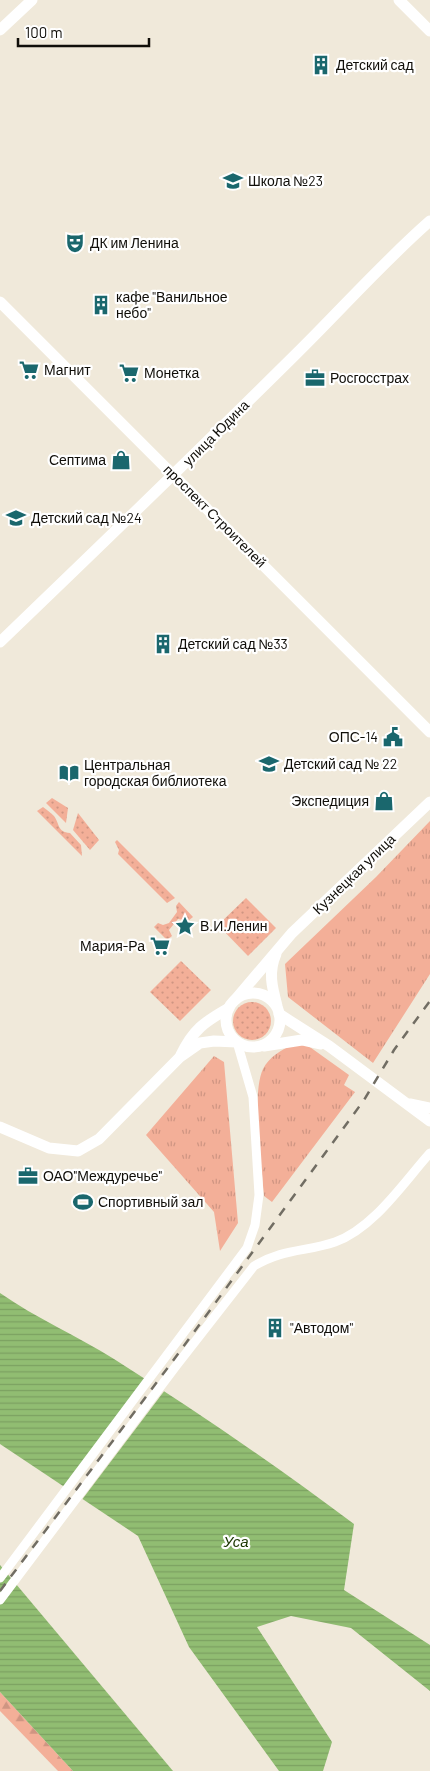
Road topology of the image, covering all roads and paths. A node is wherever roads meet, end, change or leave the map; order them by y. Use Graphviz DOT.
graph roads {
  1 [pos="32,0"];
  2 [pos="399,0"];
  3 [pos="0,30"];
  4 [pos="430,31"];
  5 [pos="430,221"];
  6 [pos="0,302"];
  7 [pos="174,475"];
  8 [pos="0,642"];
  9 [pos="430,732"];
  10 [pos="430,802"];
  11 [pos="279,948"];
  12 [pos="232,1004"];
  13 [pos="278,1011"];
  14 [pos="237,1042"];
  15 [pos="261,1046"];
  16 [pos="329,1046"];
  17 [pos="180,1057"];
  18 [pos="404,1103"];
  19 [pos="430,1108"];
  20 [pos="430,1121"];
  21 [pos="0,1127"];
  22 [pos="430,1153"];
  23 [pos="0,1578"];
  24 [pos="0,1600"];
  1 -- 3 [label="main road"];
  2 -- 4 [label="main road"];
  5 -- 7 [label="main road, улица Юдина"];
  6 -- 7 [label="main road, проспект Строителей"];
  7 -- 8 [label="main road, улица Юдина"];
  7 -- 9 [label="main road, проспект Строителей"];
  10 -- 11 [label="main road, Кузнецкая улица"];
  11 -- 12 [label="main road, Кузнецкая улица"];
  11 -- 13 [label="main road"];
  12 -- 13 [label="main road"];
  12 -- 14 [label="main road"];
  12 -- 17 [label="main road"];
  13 -- 15 [label="main road"];
  13 -- 16 [label="main road"];
  14 -- 15 [label="main road"];
  14 -- 17 [label="main road"];
  14 -- 23 [label="street"];
  15 -- 16 [label="main road"];
  16 -- 18 [label="main road"];
  17 -- 21 [label="main road"];
  18 -- 19 [label="main road"];
  18 -- 20 [label="main road"];
  22 -- 24 [label="street"];
}
